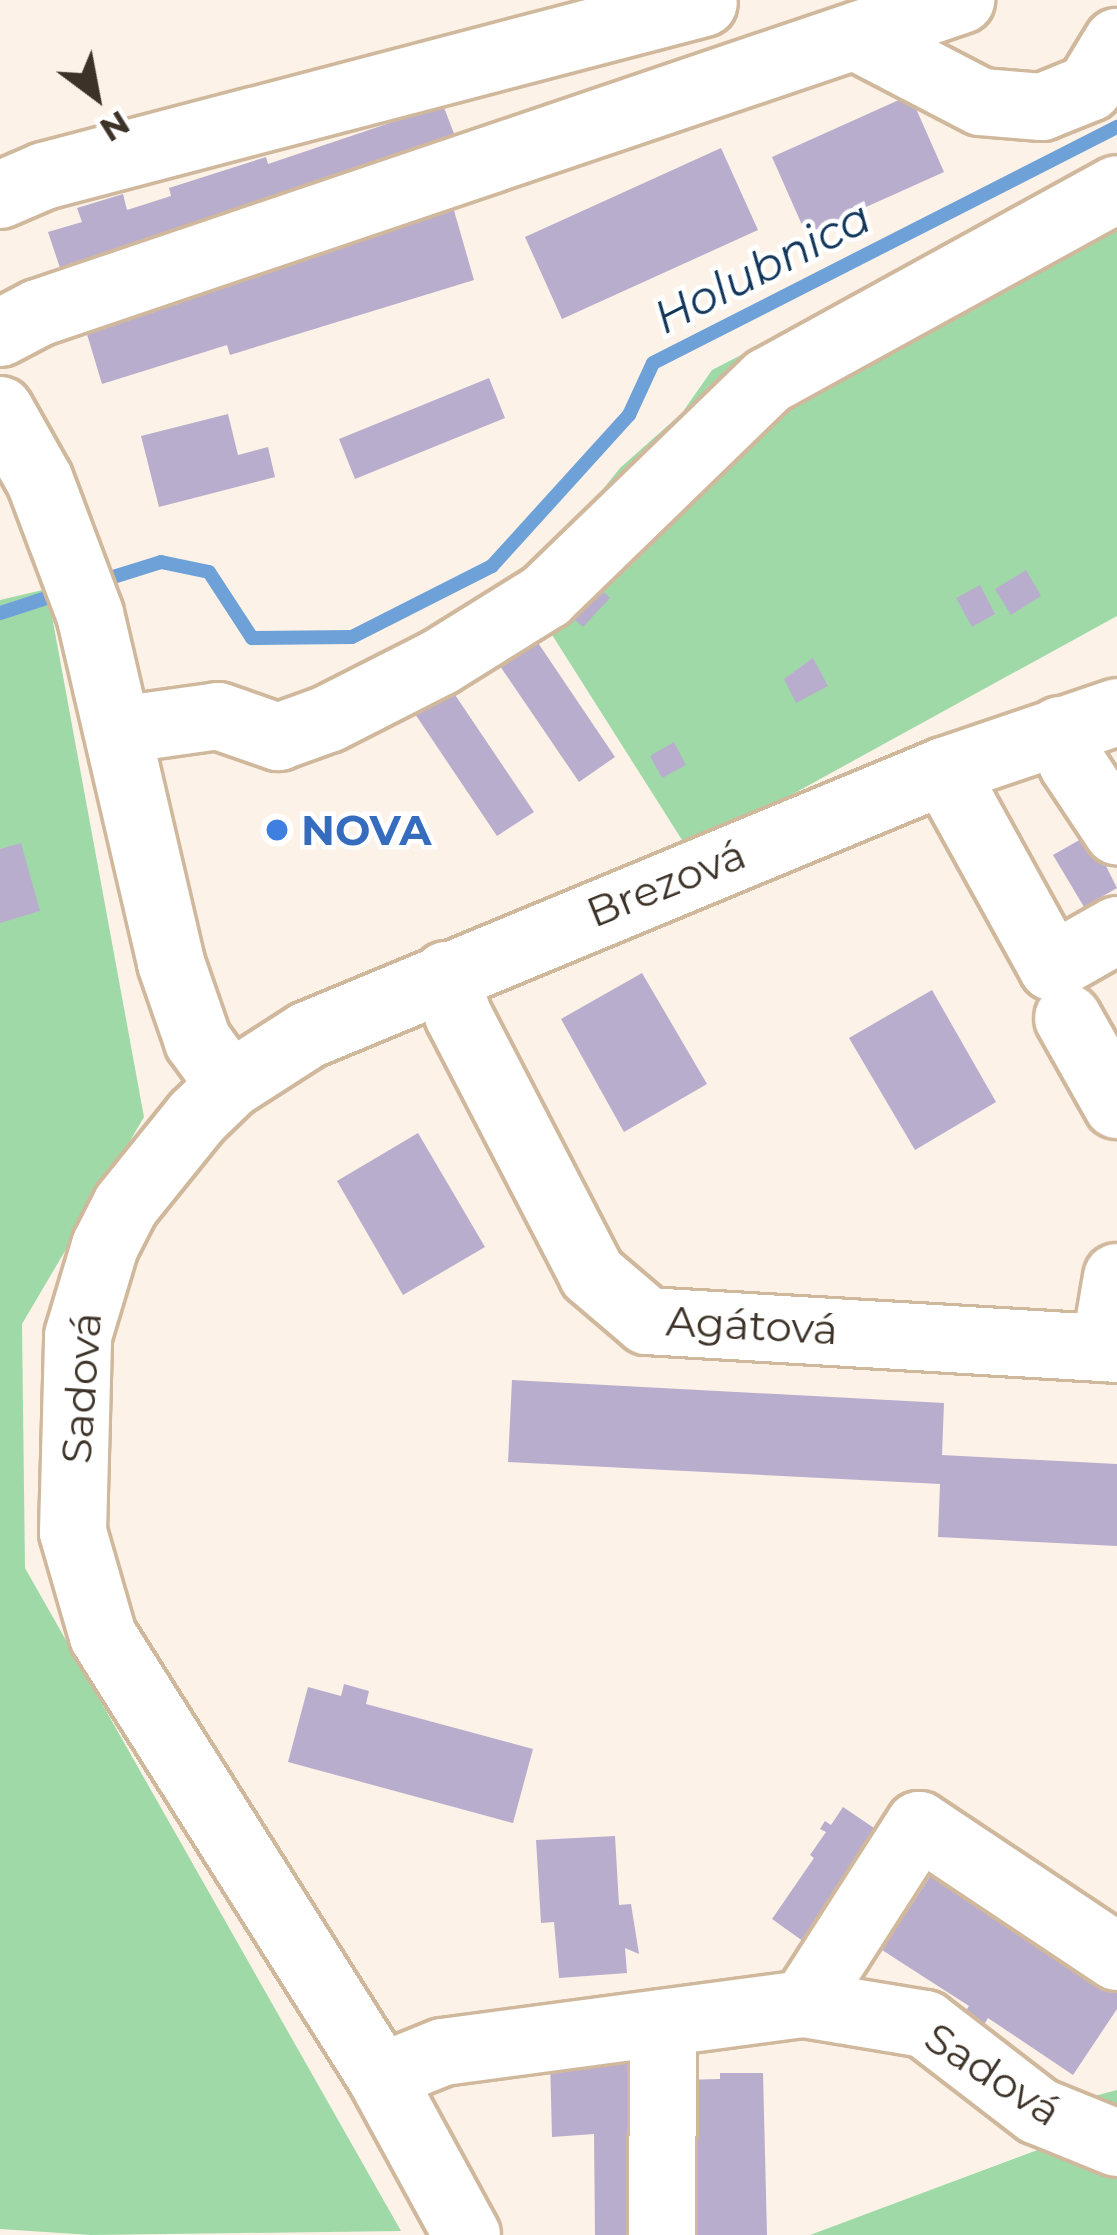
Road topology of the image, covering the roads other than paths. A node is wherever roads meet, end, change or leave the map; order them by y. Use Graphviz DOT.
graph roads {
  1 [pos="961,0"];
  2 [pos="1112,0"];
  3 [pos="704,4"];
  4 [pos="1117,14"];
  5 [pos="856,37"];
  6 [pos="1117,42"];
  7 [pos="1117,189"];
  8 [pos="0,195"];
  9 [pos="0,333"];
  10 [pos="0,410"];
  11 [pos="1088,721"];
  12 [pos="119,730"];
  13 [pos="944,772"];
  14 [pos="1117,830"];
  15 [pos="1117,930"];
  16 [pos="446,975"];
  17 [pos="1067,1018"];
  18 [pos="230,1085"];
  19 [pos="1117,1106"];
  20 [pos="608,1216"];
  21 [pos="1117,1277"];
  22 [pos="627,1304"];
  23 [pos="1111,1349"];
  24 [pos="1117,1957"];
  25 [pos="804,2004"];
  26 [pos="663,2023"];
  27 [pos="381,2077"];
  28 [pos="1114,2134"];
  29 [pos="467,2235"];
  30 [pos="662,2235"];
  1 -- 5 [label="street"];
  2 -- 4 [label="street"];
  3 -- 8 [label="street"];
  5 -- 6 [label="street"];
  5 -- 9 [label="street"];
  7 -- 12 [label="street"];
  10 -- 12 [label="street"];
  11 -- 13 [label="street, Brezová"];
  11 -- 14 [label="street"];
  12 -- 18 [label="street"];
  13 -- 15 [label="street"];
  13 -- 16 [label="street, Brezová"];
  16 -- 18 [label="street, Brezová"];
  16 -- 22 [label="street, Agátová"];
  17 -- 19 [label="street"];
  18 -- 27 [label="street, Sadová"];
  20 -- 22 [label="street"];
  21 -- 23 [label="street"];
  22 -- 23 [label="street, Agátová"];
  24 -- 25 [label="street"];
  25 -- 26 [label="street, Sadová"];
  25 -- 28 [label="street, Sadová"];
  26 -- 27 [label="street, Sadová"];
  26 -- 30 [label="street"];
  27 -- 29 [label="street, Sadová"];
}
